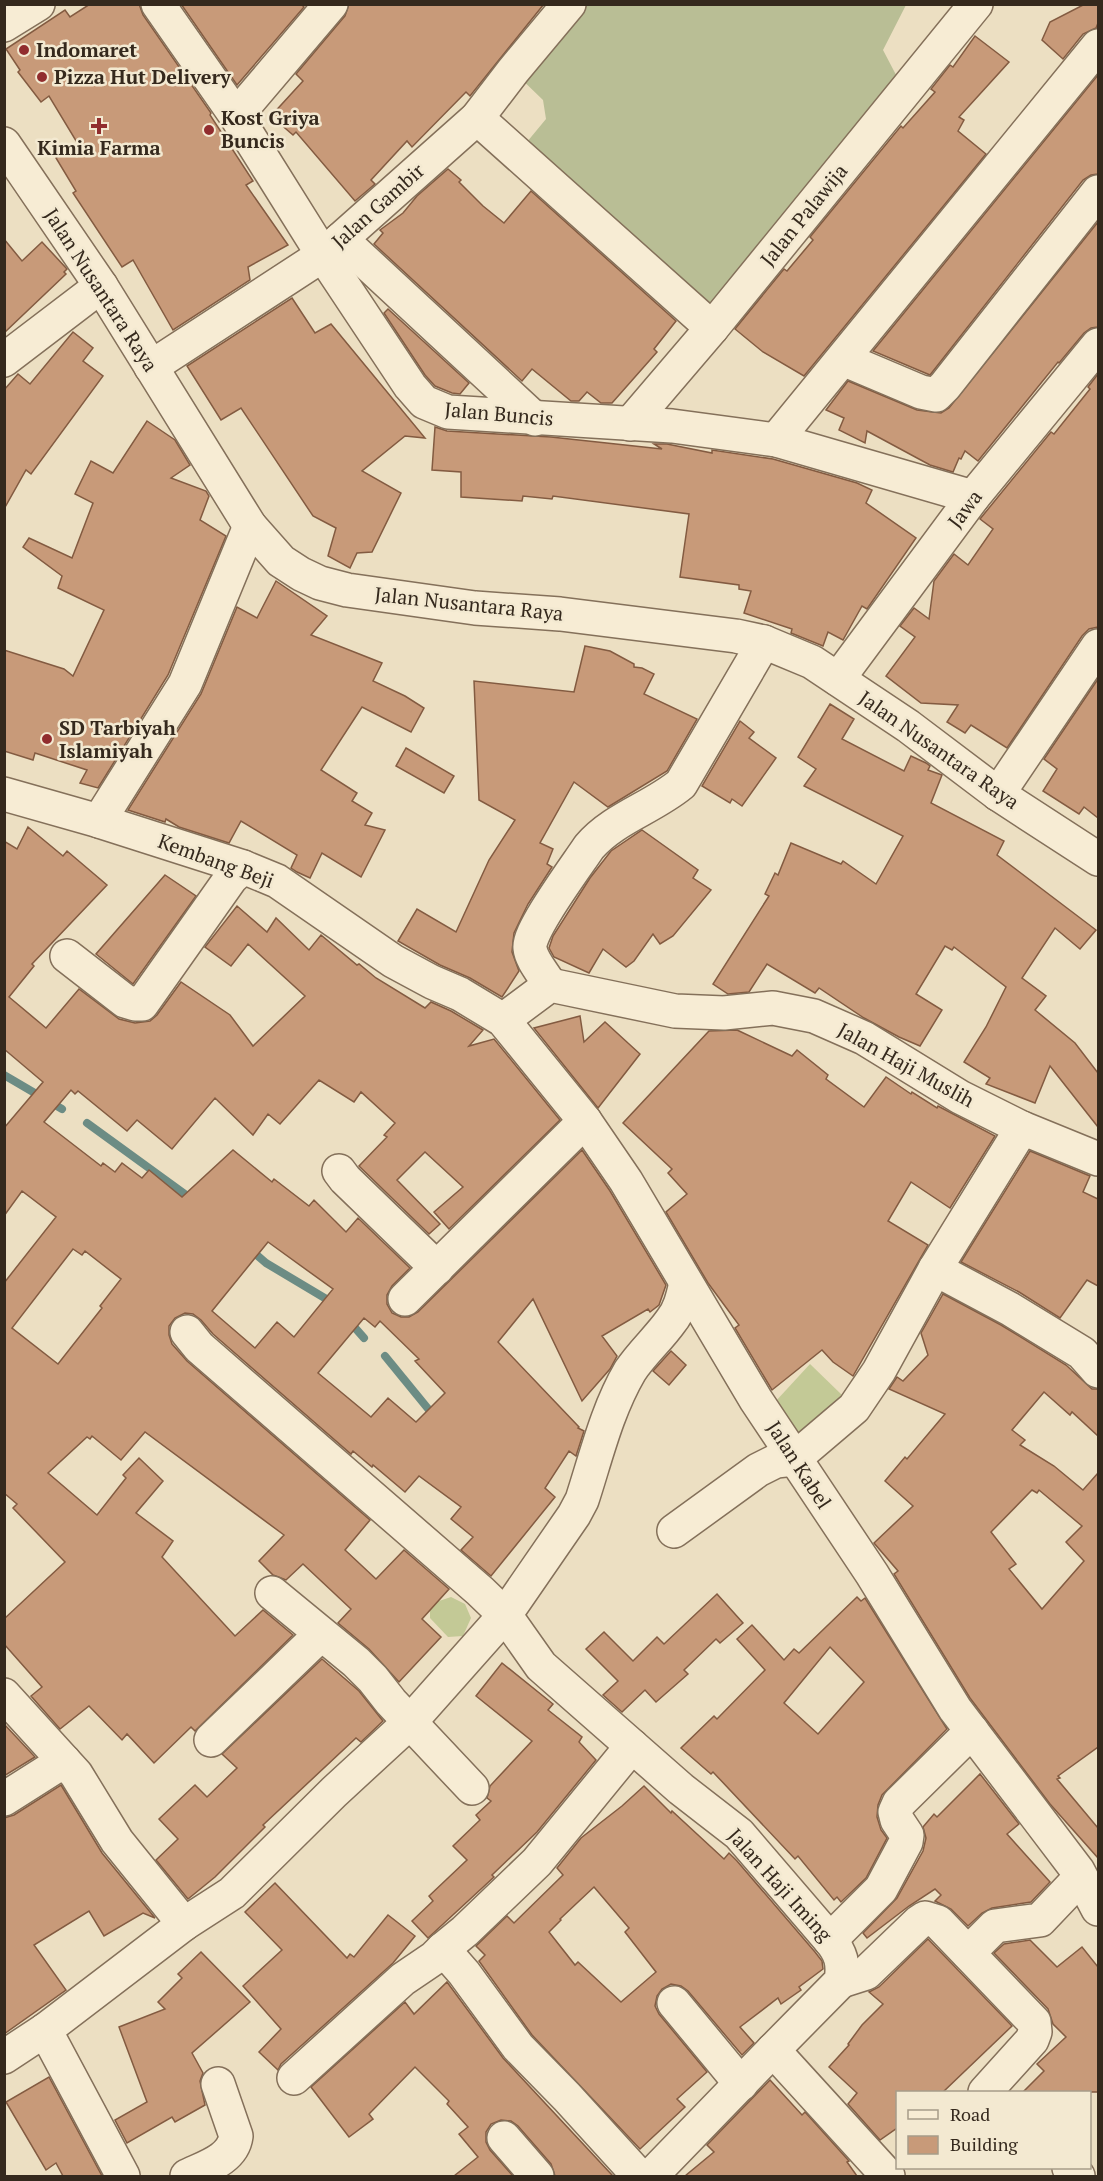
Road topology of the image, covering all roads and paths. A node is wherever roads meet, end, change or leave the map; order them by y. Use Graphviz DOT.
graph roads {
  1 [pos="38,4"];
  2 [pos="158,4"];
  3 [pos="331,4"];
  4 [pos="569,4"];
  5 [pos="976,4"];
  6 [pos="4,25"];
  7 [pos="1098,46"];
  8 [pos="236,116"];
  9 [pos="477,118"];
  10 [pos="4,144"];
  11 [pos="1098,192"];
  12 [pos="332,247"];
  13 [pos="101,286"];
  14 [pos="712,328"];
  15 [pos="1098,345"];
  16 [pos="843,359"];
  17 [pos="4,360"];
  18 [pos="151,367"];
  19 [pos="535,419"];
  20 [pos="630,424"];
  21 [pos="776,440"];
  22 [pos="973,497"];
  23 [pos="250,526"];
  24 [pos="764,642"];
  25 [pos="1098,646"];
  26 [pos="838,679"];
  27 [pos="4,794"];
  28 [pos="998,794"];
  29 [pos="99,821"];
  30 [pos="1098,859"];
  31 [pos="243,867"];
  32 [pos="67,956"];
  33 [pos="550,985"];
  34 [pos="503,1020"];
  35 [pos="585,1121"];
  36 [pos="1022,1128"];
  37 [pos="1098,1159"];
  38 [pos="339,1171"];
  39 [pos="437,1268"];
  40 [pos="935,1269"];
  41 [pos="686,1283"];
  42 [pos="405,1299"];
  43 [pos="187,1332"];
  44 [pos="1098,1371"];
  45 [pos="794,1459"];
  46 [pos="674,1531"];
  47 [pos="272,1593"];
  48 [pos="505,1615"];
  49 [pos="321,1634"];
  50 [pos="4,1695"];
  51 [pos="410,1722"];
  52 [pos="972,1731"];
  53 [pos="211,1740"];
  54 [pos="632,1746"];
  55 [pos="64,1761"];
  56 [pos="472,1788"];
  57 [pos="4,1799"];
  58 [pos="1080,1878"];
  59 [pos="1098,1909"];
  60 [pos="184,1924"];
  61 [pos="830,1940"];
  62 [pos="443,1949"];
  63 [pos="968,1953"];
  64 [pos="841,1981"];
  65 [pos="674,2003"];
  66 [pos="45,2030"];
  67 [pos="773,2050"];
  68 [pos="4,2057"];
  69 [pos="294,2078"];
  70 [pos="218,2084"];
  71 [pos="741,2084"];
  72 [pos="992,2090"];
  73 [pos="504,2138"];
  74 [pos="123,2176"];
  75 [pos="187,2176"];
  76 [pos="537,2176"];
  77 [pos="639,2176"];
  78 [pos="651,2176"];
  79 [pos="888,2176"];
  1 -- 6 [label="street"];
  2 -- 8 [label="street, Jalan Buncis"];
  3 -- 8 [label="street"];
  4 -- 9 [label="street, Jalan Gambir"];
  5 -- 14 [label="street, Jalan Palawija"];
  7 -- 16 [label="street"];
  8 -- 12 [label="street, Jalan Buncis"];
  9 -- 12 [label="street, Jalan Gambir"];
  9 -- 14 [label="street"];
  10 -- 13 [label="street, Jalan Nusantara Raya"];
  11 -- 16 [label="street"];
  12 -- 18 [label="street, Jalan Gambir"];
  12 -- 19 [label="street"];
  12 -- 19 [label="street, Jalan Buncis"];
  13 -- 17 [label="street"];
  13 -- 18 [label="street, Jalan Nusantara Raya"];
  14 -- 20 [label="street, Jalan Palawija"];
  15 -- 22 [label="street, Jawa"];
  16 -- 21 [label="street"];
  18 -- 23 [label="street, Jalan Nusantara Raya"];
  19 -- 20 [label="street, Jalan Buncis"];
  20 -- 21 [label="street, Jalan Buncis"];
  21 -- 22 [label="street, Jalan Buncis"];
  22 -- 26 [label="street, Jawa"];
  23 -- 24 [label="street, Jalan Nusantara Raya"];
  23 -- 29 [label="street"];
  24 -- 26 [label="street, Jalan Nusantara Raya"];
  24 -- 33 [label="street"];
  25 -- 28 [label="street"];
  26 -- 28 [label="street, Jalan Nusantara Raya"];
  27 -- 29 [label="street, Kembang Beji"];
  28 -- 30 [label="street, Jalan Nusantara Raya"];
  29 -- 31 [label="street, Kembang Beji"];
  31 -- 32 [label="street"];
  31 -- 34 [label="street, Kembang Beji"];
  33 -- 34 [label="street"];
  33 -- 36 [label="street, Jalan Haji Muslih"];
  34 -- 35 [label="street, Jalan Kabel"];
  35 -- 39 [label="street"];
  35 -- 41 [label="street, Jalan Kabel"];
  36 -- 37 [label="street, Jalan Haji Muslih"];
  36 -- 40 [label="street"];
  38 -- 39 [label="street"];
  39 -- 42 [label="street"];
  40 -- 44 [label="street"];
  40 -- 45 [label="street"];
  41 -- 45 [label="street, Jalan Kabel"];
  41 -- 48 [label="street"];
  43 -- 48 [label="street, Jalan Haji Iming"];
  45 -- 46 [label="street"];
  45 -- 52 [label="street, Jalan Kabel"];
  47 -- 49 [label="street"];
  48 -- 51 [label="street"];
  48 -- 54 [label="street, Jalan Haji Iming"];
  49 -- 51 [label="street"];
  49 -- 53 [label="street"];
  50 -- 55 [label="street"];
  51 -- 56 [label="street"];
  51 -- 60 [label="street"];
  52 -- 58 [label="street, Jalan Kabel"];
  52 -- 61 [label="street"];
  54 -- 61 [label="street, Jalan Haji Iming"];
  54 -- 62 [label="street"];
  55 -- 57 [label="street"];
  55 -- 60 [label="street"];
  58 -- 59 [label="street, Jalan Kabel"];
  58 -- 63 [label="street"];
  60 -- 66 [label="street"];
  61 -- 64 [label="street, Jalan Haji Iming"];
  62 -- 69 [label="street"];
  62 -- 77 [label="street"];
  63 -- 64 [label="street"];
  63 -- 72 [label="street"];
  64 -- 67 [label="street"];
  65 -- 71 [label="street"];
  66 -- 68 [label="street"];
  66 -- 74 [label="street"];
  67 -- 71 [label="street"];
  67 -- 79 [label="street"];
  70 -- 75 [label="street"];
  71 -- 78 [label="street"];
  73 -- 76 [label="street"];
}
